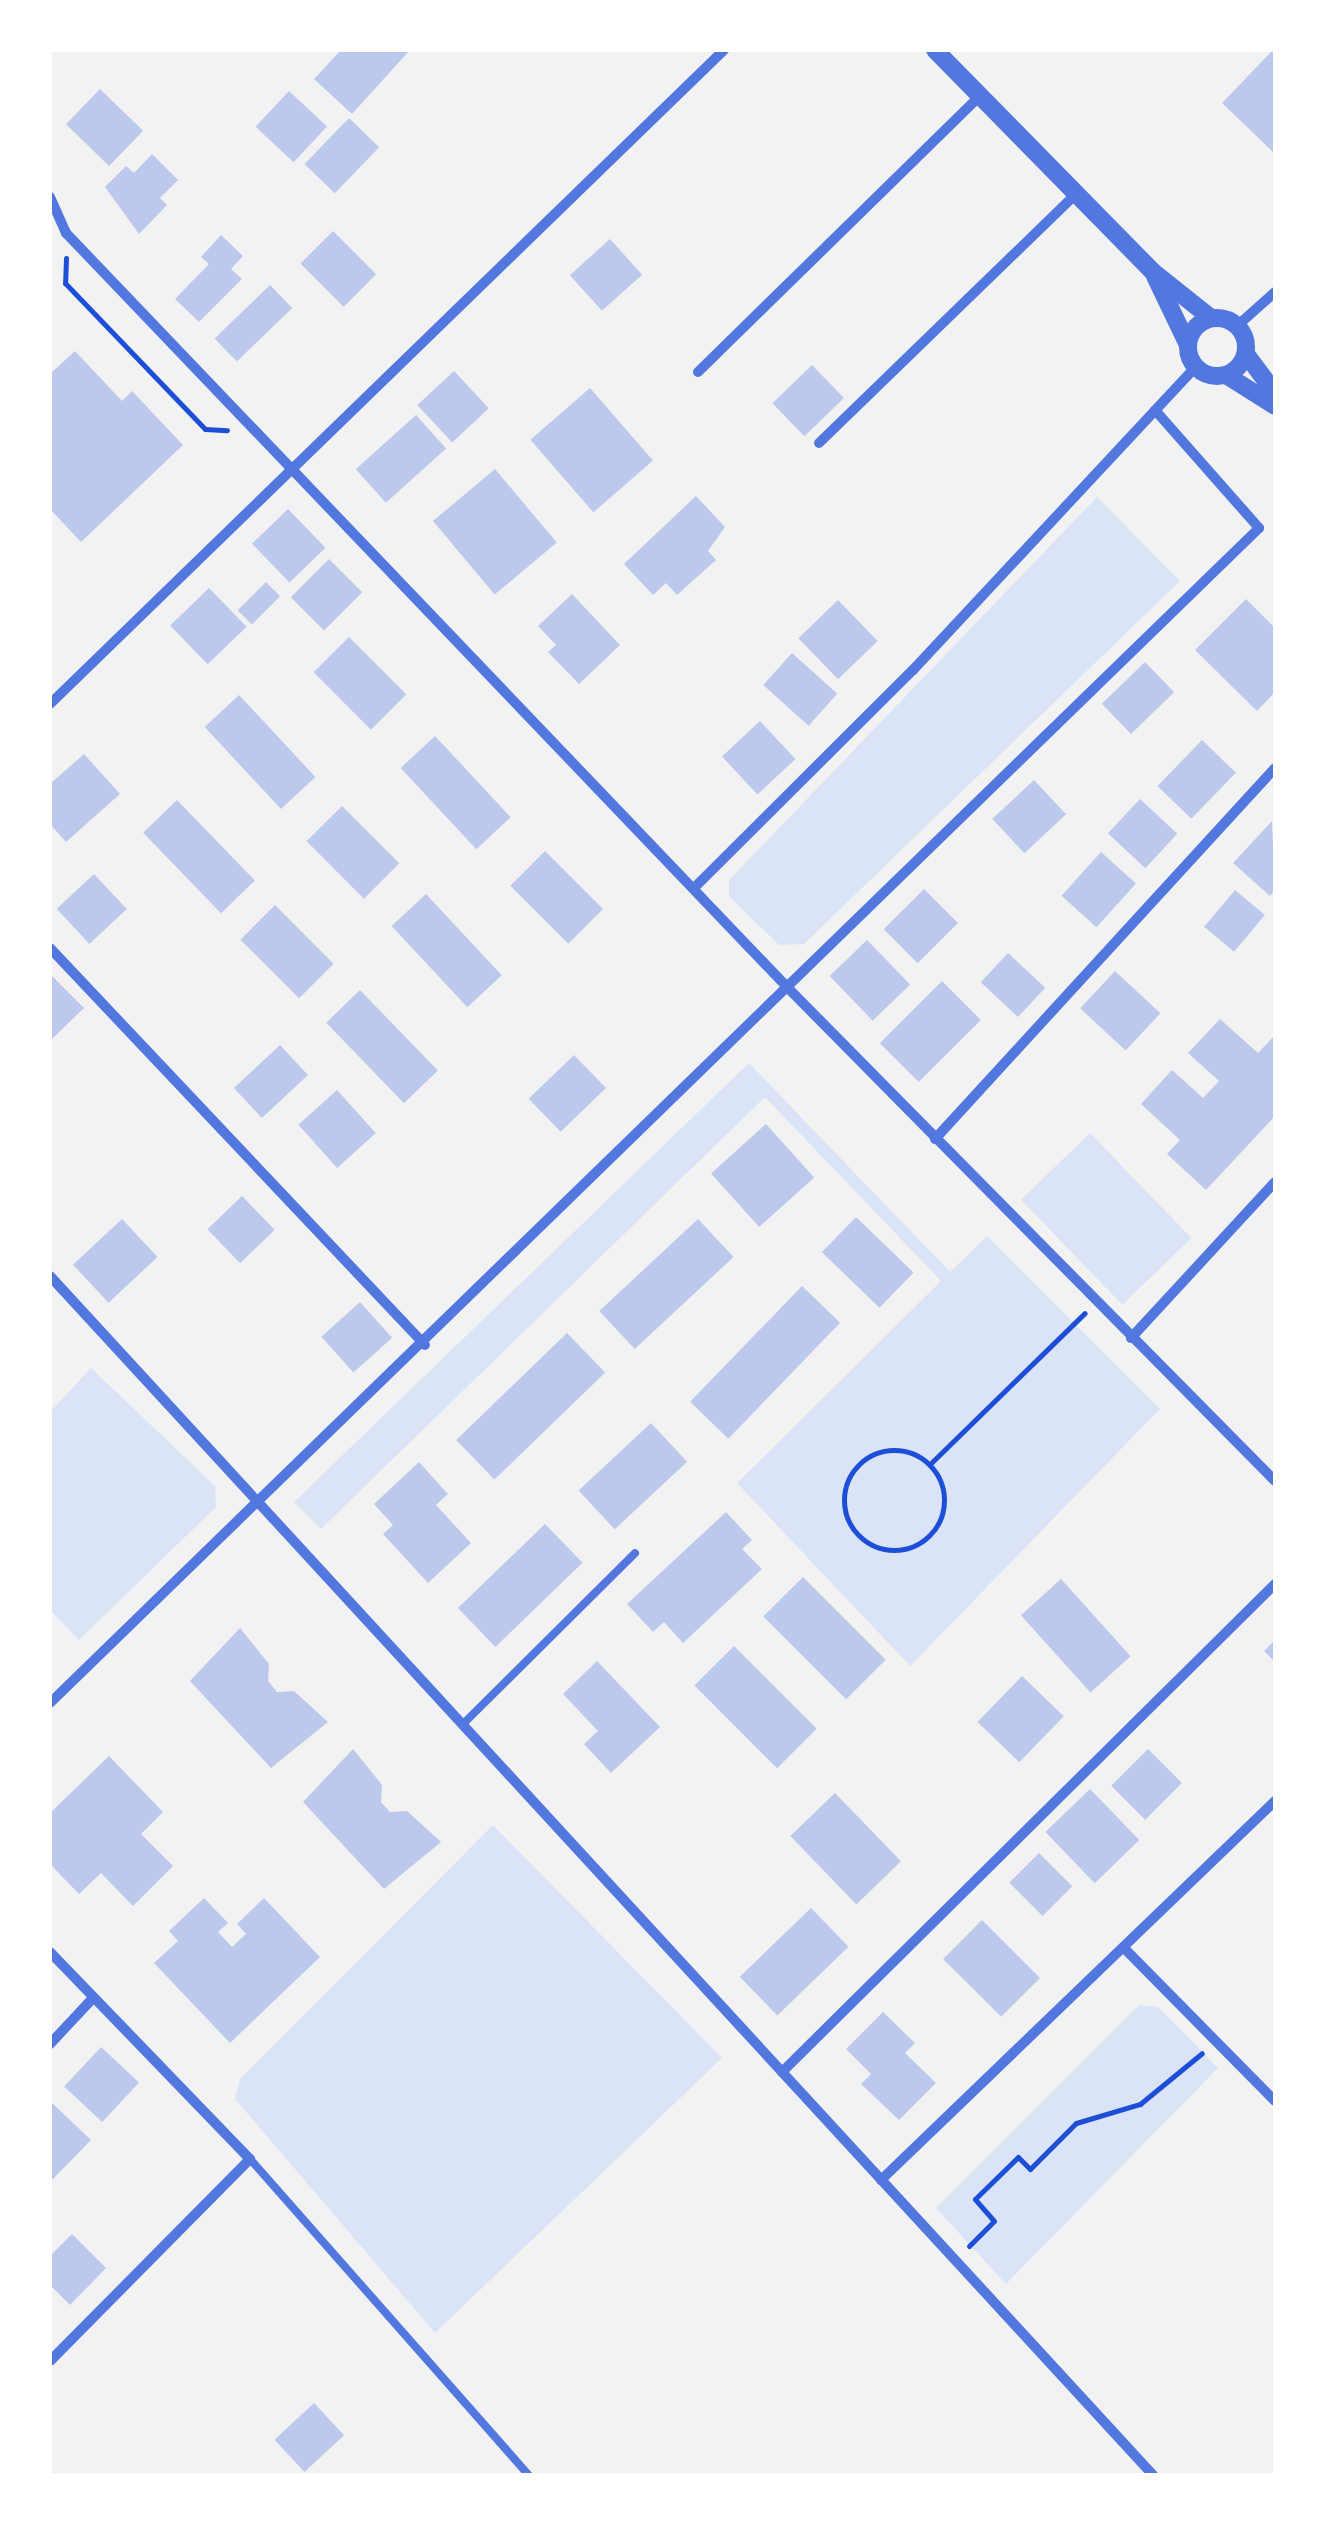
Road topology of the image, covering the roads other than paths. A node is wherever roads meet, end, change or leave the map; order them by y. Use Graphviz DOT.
graph roads {
  1 [pos="724,50"];
  2 [pos="935,50"];
  3 [pos="980,95"];
  4 [pos="1077,193"];
  5 [pos="50,197"];
  6 [pos="1152,270"];
  7 [pos="1275,292"];
  8 [pos="1211,318"];
  9 [pos="1237,326"];
  10 [pos="1188,345"];
  11 [pos="1246,354"];
  12 [pos="1196,367"];
  13 [pos="698,372"];
  14 [pos="1226,375"];
  15 [pos="1275,393"];
  16 [pos="1275,406"];
  17 [pos="1155,410"];
  18 [pos="819,443"];
  19 [pos="296,466"];
  20 [pos="50,704"];
  21 [pos="1275,768"];
  22 [pos="695,887"];
  23 [pos="50,948"];
  24 [pos="787,987"];
  25 [pos="935,1139"];
  26 [pos="1275,1182"];
  27 [pos="50,1276"];
  28 [pos="1130,1338"];
  29 [pos="426,1345"];
  30 [pos="1275,1481"];
  31 [pos="260,1499"];
  32 [pos="635,1553"];
  33 [pos="1275,1584"];
  34 [pos="50,1703"];
  35 [pos="464,1723"];
  36 [pos="1275,1801"];
  37 [pos="1124,1948"];
  38 [pos="50,1952"];
  39 [pos="94,1998"];
  40 [pos="50,2044"];
  41 [pos="782,2072"];
  42 [pos="1275,2101"];
  43 [pos="250,2159"];
  44 [pos="881,2180"];
  45 [pos="50,2361"];
  46 [pos="529,2475"];
  47 [pos="1154,2475"];
  1 -- 19 [label="street"];
  2 -- 3 [label="street"];
  3 -- 4 [label="street"];
  3 -- 13 [label="street"];
  4 -- 6 [label="street"];
  4 -- 18 [label="street"];
  5 -- 19 [label="street"];
  6 -- 8 [label="street"];
  6 -- 10 [label="street"];
  7 -- 9 [label="street"];
  8 -- 9 [label="street"];
  8 -- 10 [label="street"];
  9 -- 11 [label="street"];
  10 -- 12 [label="street"];
  11 -- 14 [label="street"];
  11 -- 15 [label="street"];
  12 -- 14 [label="street"];
  12 -- 17 [label="street"];
  14 -- 16 [label="street"];
  17 -- 22 [label="street"];
  17 -- 24 [label="street"];
  19 -- 20 [label="street"];
  19 -- 22 [label="street"];
  21 -- 25 [label="street"];
  22 -- 24 [label="street"];
  23 -- 29 [label="street"];
  24 -- 25 [label="street"];
  24 -- 29 [label="street"];
  25 -- 28 [label="street"];
  26 -- 28 [label="street"];
  27 -- 31 [label="street"];
  28 -- 30 [label="street"];
  29 -- 31 [label="street"];
  31 -- 34 [label="street"];
  31 -- 35 [label="street"];
  32 -- 35 [label="lane"];
  33 -- 41 [label="street"];
  35 -- 41 [label="street"];
  36 -- 37 [label="street"];
  37 -- 42 [label="street"];
  37 -- 44 [label="street"];
  38 -- 39 [label="street"];
  39 -- 40 [label="street"];
  39 -- 43 [label="street"];
  41 -- 44 [label="street"];
  43 -- 45 [label="street"];
  43 -- 46 [label="lane"];
  44 -- 47 [label="street"];
}
